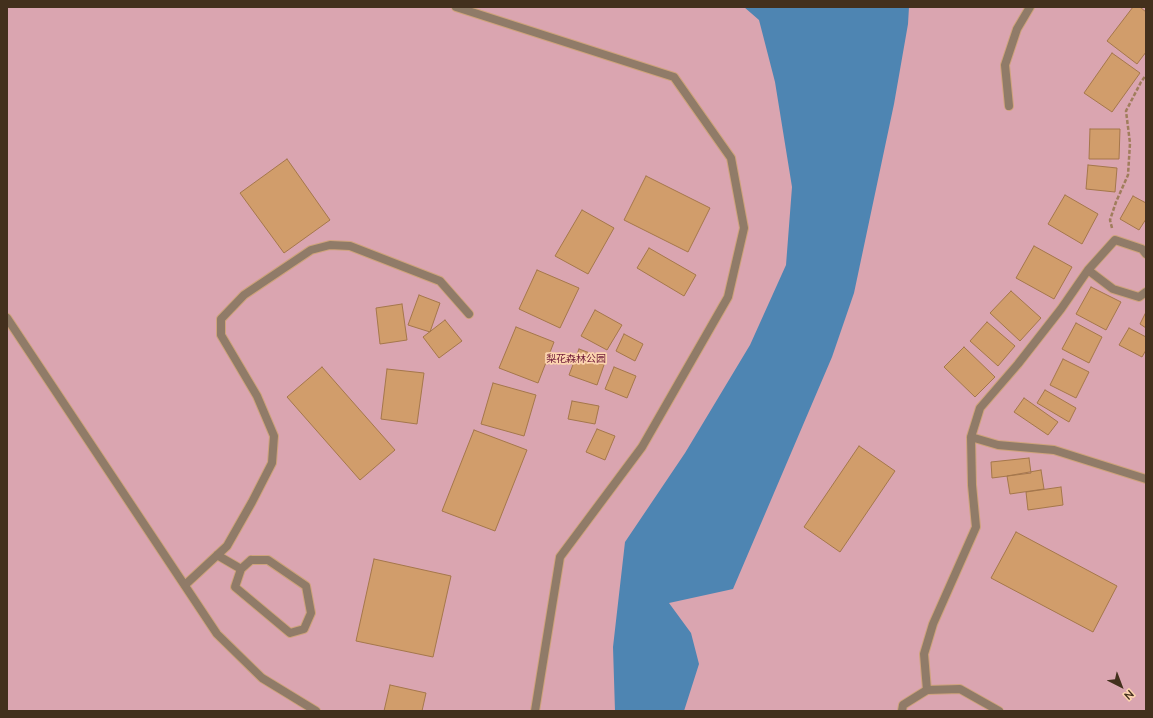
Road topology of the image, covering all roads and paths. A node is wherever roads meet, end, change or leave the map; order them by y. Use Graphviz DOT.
graph roads {
  1 [pos="456,7"];
  2 [pos="1030,7"];
  3 [pos="1146,75"];
  4 [pos="1009,106"];
  5 [pos="1115,240"];
  6 [pos="1146,254"];
  7 [pos="1088,270"];
  8 [pos="1146,292"];
  9 [pos="469,314"];
  10 [pos="7,318"];
  11 [pos="971,437"];
  12 [pos="1146,479"];
  13 [pos="217,555"];
  14 [pos="241,569"];
  15 [pos="185,585"];
  16 [pos="927,690"];
  17 [pos="316,711"];
  18 [pos="535,711"];
  19 [pos="902,711"];
  20 [pos="999,711"];
  1 -- 18 [label="street"];
  2 -- 4 [label="street"];
  3 -- 5 [label="path"];
  5 -- 6 [label="street"];
  5 -- 7 [label="street"];
  7 -- 8 [label="street"];
  7 -- 11 [label="street"];
  9 -- 13 [label="street"];
  10 -- 15 [label="street"];
  11 -- 12 [label="street"];
  11 -- 16 [label="street"];
  13 -- 14 [label="street"];
  13 -- 15 [label="street"];
  14 -- 14 [label="street"];
  15 -- 17 [label="street"];
  16 -- 19 [label="street"];
  16 -- 20 [label="street"];
}
